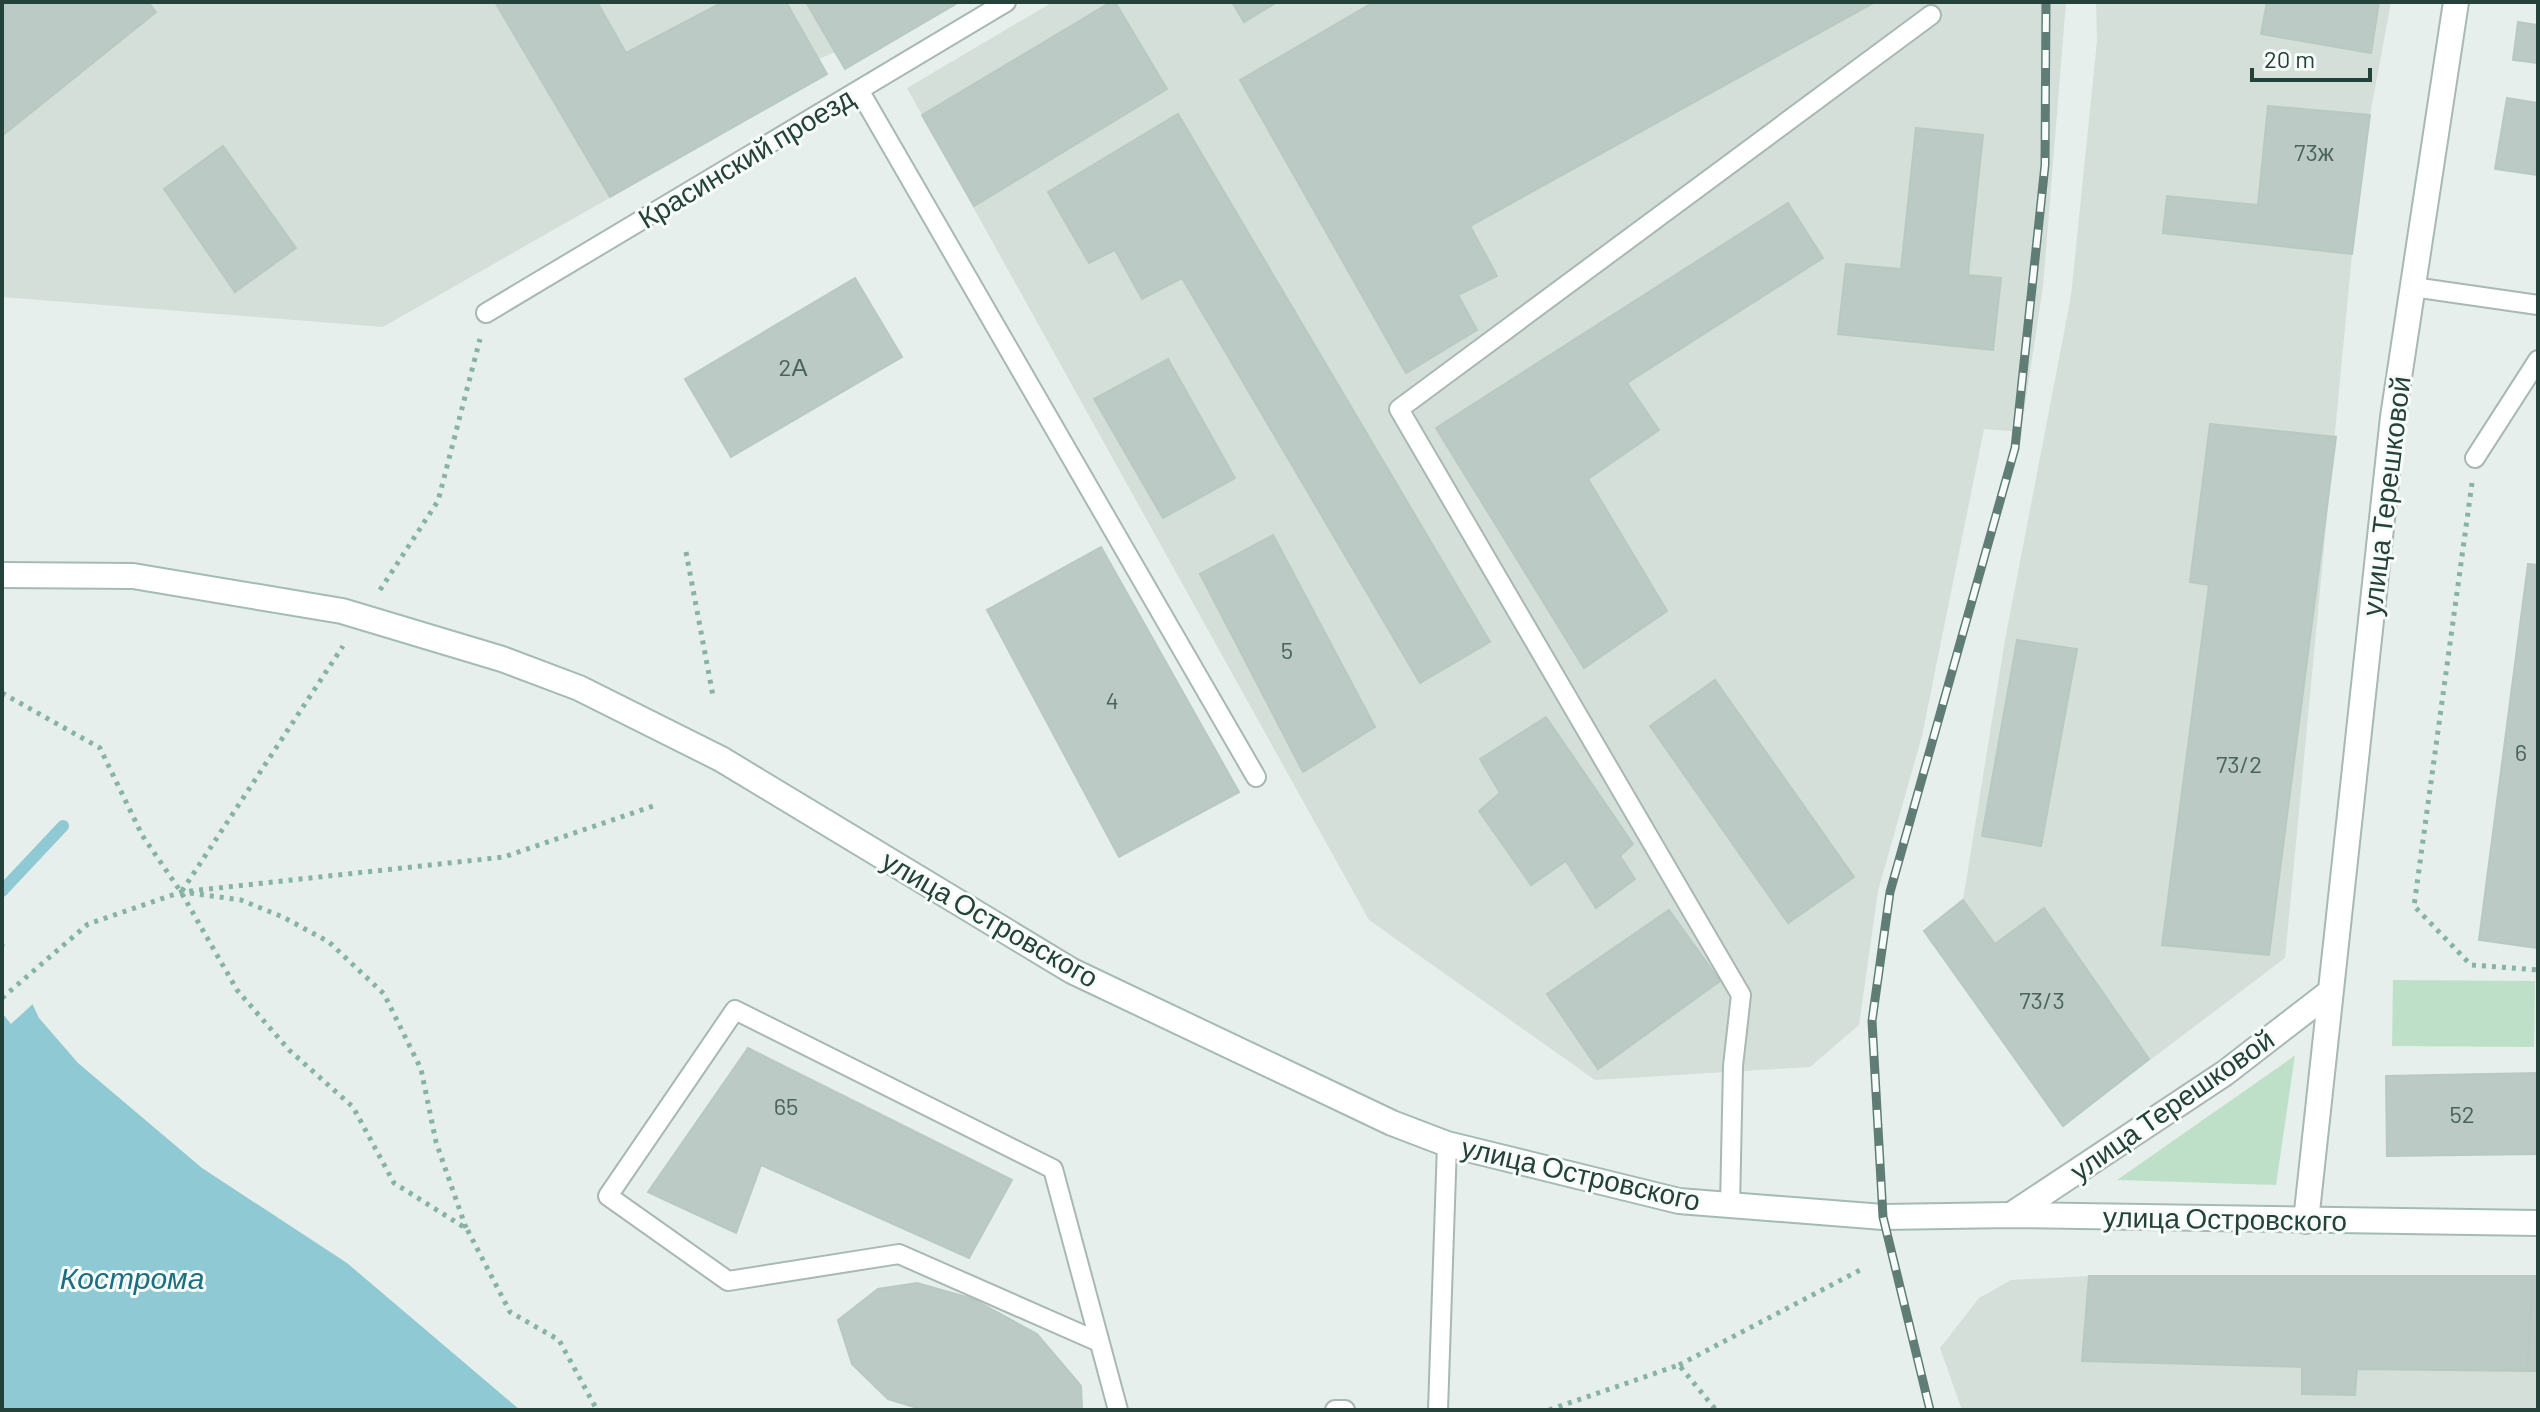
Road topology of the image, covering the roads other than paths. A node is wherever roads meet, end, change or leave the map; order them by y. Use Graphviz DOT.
graph roads {
  1 [pos="1006,2"];
  2 [pos="2456,2"];
  3 [pos="1931,15"];
  4 [pos="859,90"];
  5 [pos="2413,287"];
  6 [pos="2538,305"];
  7 [pos="486,313"];
  8 [pos="2538,360"];
  9 [pos="2475,458"];
  10 [pos="2,575"];
  11 [pos="1256,777"];
  12 [pos="2330,992"];
  13 [pos="1447,1144"];
  14 [pos="1730,1205"];
  15 [pos="2011,1215"];
  16 [pos="2306,1221"];
  17 [pos="2538,1223"];
  18 [pos="1099,1342"];
  19 [pos="1118,1410"];
  20 [pos="1335,1410"];
  21 [pos="1345,1410"];
  22 [pos="1438,1410"];
  1 -- 4 [label="lane, Красинский проезд"];
  2 -- 5 [label="main road, улица Терешковой"];
  3 -- 14 [label="lane"];
  4 -- 7 [label="lane, Красинский проезд"];
  4 -- 11 [label="lane"];
  5 -- 6 [label="lane"];
  5 -- 12 [label="main road, улица Терешковой"];
  8 -- 9 [label="lane"];
  10 -- 13 [label="main road, улица Островского, bridge"];
  12 -- 15 [label="main road, улица Терешковой"];
  12 -- 16 [label="main road, улица Терешковой"];
  13 -- 14 [label="main road, улица Островского"];
  13 -- 22 [label="lane"];
  14 -- 15 [label="main road, улица Островского"];
  15 -- 16 [label="main road, улица Островского"];
  16 -- 17 [label="main road, улица Островского"];
  18 -- 18 [label="lane"];
  18 -- 19 [label="lane"];
  20 -- 21 [label="lane"];
}
